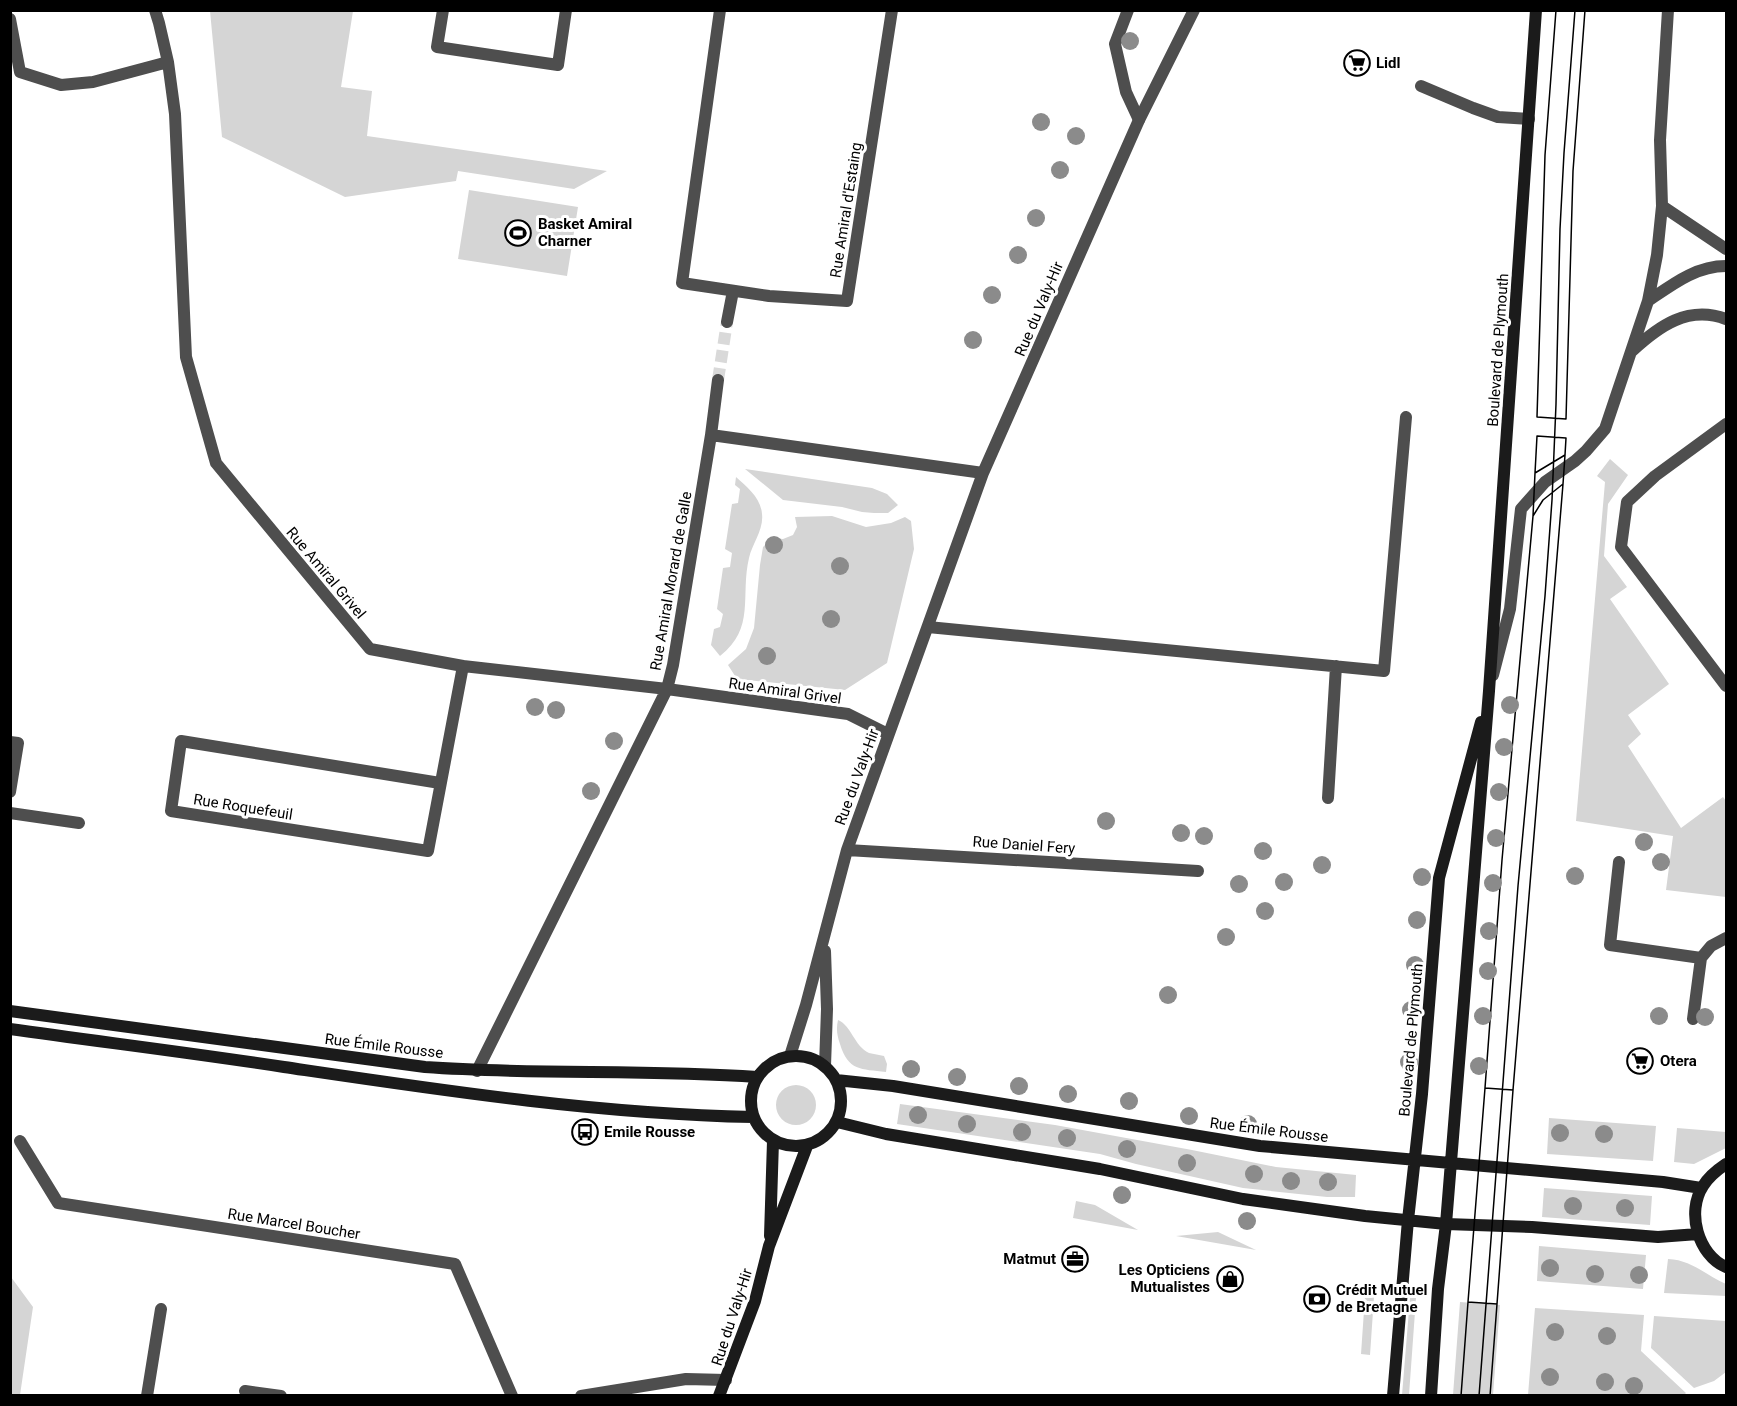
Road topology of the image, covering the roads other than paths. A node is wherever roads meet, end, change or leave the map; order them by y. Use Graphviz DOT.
graph roads {
  1 [pos="155,10"];
  2 [pos="443,10"];
  3 [pos="566,10"];
  4 [pos="720,10"];
  5 [pos="892,10"];
  6 [pos="1128,10"];
  7 [pos="1194,10"];
  8 [pos="1536,10"];
  9 [pos="1668,10"];
  10 [pos="10,19"];
  11 [pos="168,62"];
  12 [pos="1421,86"];
  13 [pos="1529,119"];
  14 [pos="1139,120"];
  15 [pos="1662,206"];
  16 [pos="1726,249"];
  17 [pos="1726,266"];
  18 [pos="733,291"];
  19 [pos="1648,301"];
  20 [pos="1726,319"];
  21 [pos="727,322"];
  22 [pos="1631,352"];
  23 [pos="718,380"];
  24 [pos="1406,417"];
  25 [pos="1726,424"];
  26 [pos="711,435"];
  27 [pos="983,473"];
  28 [pos="928,627"];
  29 [pos="463,666"];
  30 [pos="1336,666"];
  31 [pos="1726,686"];
  32 [pos="667,689"];
  33 [pos="1489,692"];
  34 [pos="888,734"];
  35 [pos="10,742"];
  36 [pos="440,783"];
  37 [pos="10,792"];
  38 [pos="1328,798"];
  39 [pos="10,813"];
  40 [pos="79,823"];
  41 [pos="847,850"];
  42 [pos="1619,862"];
  43 [pos="1198,871"];
  44 [pos="1726,938"];
  45 [pos="824,941"];
  46 [pos="1701,958"];
  47 [pos="10,1011"];
  48 [pos="1693,1019"];
  49 [pos="10,1029"];
  50 [pos="790,1056"];
  51 [pos="825,1066"];
  52 [pos="477,1071"];
  53 [pos="757,1077"];
  54 [pos="836,1080"];
  55 [pos="753,1118"];
  56 [pos="837,1122"];
  57 [pos="20,1141"];
  58 [pos="773,1141"];
  59 [pos="807,1146"];
  60 [pos="1416,1161"];
  61 [pos="1450,1163"];
  62 [pos="1726,1164"];
  63 [pos="1701,1188"];
  64 [pos="1408,1220"];
  65 [pos="1446,1224"];
  66 [pos="1698,1234"];
  67 [pos="769,1246"];
  68 [pos="1726,1267"];
  69 [pos="161,1309"];
  70 [pos="726,1380"];
  71 [pos="245,1391"];
  72 [pos="147,1395"];
  73 [pos="280,1395"];
  74 [pos="512,1395"];
  75 [pos="581,1395"];
  76 [pos="720,1395"];
  77 [pos="1393,1395"];
  78 [pos="1431,1395"];
  1 -- 11 [label="street, Rue Amiral Grivel"];
  2 -- 3 [label="street"];
  4 -- 18 [label="street, Rue Amiral d'Estaing"];
  5 -- 18 [label="street, Rue Amiral d'Estaing"];
  6 -- 14 [label="street"];
  7 -- 14 [label="street, Rue du Valy-Hir"];
  8 -- 13 [label="main road, Boulevard de Plymouth"];
  9 -- 15 [label="street"];
  10 -- 11 [label="street"];
  11 -- 29 [label="street, Rue Amiral Grivel"];
  12 -- 13 [label="street"];
  13 -- 33 [label="main road, Boulevard de Plymouth"];
  14 -- 27 [label="street, Rue du Valy-Hir"];
  15 -- 16 [label="street"];
  15 -- 19 [label="street"];
  17 -- 19 [label="street"];
  18 -- 21 [label="street"];
  19 -- 22 [label="street"];
  20 -- 22 [label="street"];
  22 -- 33 [label="street"];
  23 -- 26 [label="street"];
  24 -- 30 [label="street"];
  25 -- 31 [label="street"];
  26 -- 27 [label="street"];
  26 -- 32 [label="street, Rue Amiral Morard de Galle"];
  27 -- 28 [label="street, Rue du Valy-Hir"];
  28 -- 30 [label="street"];
  28 -- 34 [label="street, Rue du Valy-Hir"];
  29 -- 32 [label="street, Rue Amiral Grivel"];
  29 -- 36 [label="street, Rue Roquefeuil"];
  30 -- 38 [label="street"];
  32 -- 34 [label="street, Rue Amiral Grivel"];
  32 -- 52 [label="street, Rue Amiral Morard de Galle"];
  33 -- 60 [label="main road, Boulevard de Plymouth"];
  33 -- 61 [label="main road, Boulevard de Plymouth"];
  34 -- 41 [label="street, Rue du Valy-Hir"];
  35 -- 37 [label="street"];
  36 -- 36 [label="street, Rue Roquefeuil"];
  39 -- 40 [label="street"];
  41 -- 43 [label="street, Rue Daniel Fery"];
  41 -- 45 [label="street, Rue du Valy-Hir"];
  42 -- 46 [label="street"];
  44 -- 46 [label="street"];
  45 -- 50 [label="street, Rue du Valy-Hir"];
  45 -- 51 [label="street, Rue du Valy-Hir"];
  46 -- 48 [label="street"];
  47 -- 52 [label="main road, Rue Émile Rousse"];
  49 -- 55 [label="main road"];
  50 -- 51 [label="main road"];
  50 -- 53 [label="main road"];
  51 -- 54 [label="main road"];
  52 -- 53 [label="main road, Rue Émile Rousse"];
  53 -- 55 [label="main road"];
  54 -- 56 [label="main road"];
  54 -- 60 [label="main road, Rue Émile Rousse"];
  55 -- 58 [label="main road"];
  56 -- 59 [label="main road"];
  56 -- 64 [label="main road"];
  57 -- 74 [label="street, Rue Marcel Boucher"];
  58 -- 59 [label="main road"];
  58 -- 67 [label="main road, Rue du Valy-Hir"];
  59 -- 67 [label="main road, Rue du Valy-Hir"];
  60 -- 61 [label="main road, Rue Émile Rousse"];
  60 -- 64 [label="main road, Boulevard de Plymouth"];
  61 -- 63 [label="main road, Rue Émile Rousse"];
  61 -- 65 [label="main road, Boulevard de Plymouth"];
  62 -- 63 [label="main road"];
  63 -- 66 [label="main road"];
  64 -- 65 [label="main road"];
  64 -- 77 [label="main road, Boulevard de Plymouth"];
  65 -- 66 [label="main road"];
  65 -- 78 [label="main road, Boulevard de Plymouth"];
  66 -- 68 [label="main road"];
  67 -- 70 [label="main road, Rue du Valy-Hir"];
  69 -- 72 [label="street"];
  70 -- 75 [label="street"];
  70 -- 76 [label="main road, Rue du Valy-Hir"];
  71 -- 73 [label="street"];
}
